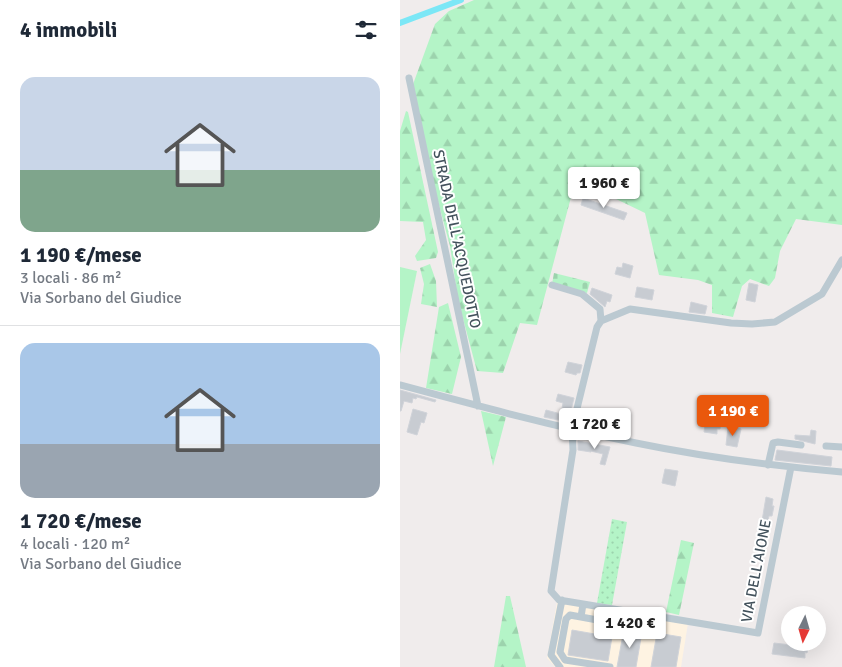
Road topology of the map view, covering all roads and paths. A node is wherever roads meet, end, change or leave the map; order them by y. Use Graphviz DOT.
graph roads {
  1 [pos="409,78"];
  2 [pos="842,260"];
  3 [pos="552,285"];
  4 [pos="601,321"];
  5 [pos="400,385"];
  6 [pos="478,406"];
  7 [pos="572,429"];
  8 [pos="801,445"];
  9 [pos="826,446"];
  10 [pos="842,447"];
  11 [pos="768,465"];
  12 [pos="791,467"];
  13 [pos="842,472"];
  14 [pos="562,600"];
  15 [pos="583,604"];
  16 [pos="581,617"];
  17 [pos="620,624"];
  18 [pos="560,667"];
  19 [pos="610,667"];
  1 -- 6 [label="street, STRADA DELL'ACQUEDOTTO"];
  2 -- 4 [label="street"];
  3 -- 4 [label="street"];
  4 -- 7 [label="street"];
  5 -- 6 [label="street"];
  6 -- 7 [label="street"];
  7 -- 11 [label="street"];
  7 -- 14 [label="street"];
  8 -- 11 [label="street"];
  9 -- 10 [label="street"];
  11 -- 12 [label="street"];
  12 -- 13 [label="street"];
  12 -- 15 [label="street, VIA DELL'AIONE"];
  14 -- 15 [label="street, VIA DELL'AIONE"];
  14 -- 18 [label="street"];
  15 -- 16 [label="street"];
  16 -- 17 [label="street"];
  16 -- 19 [label="street"];
}
